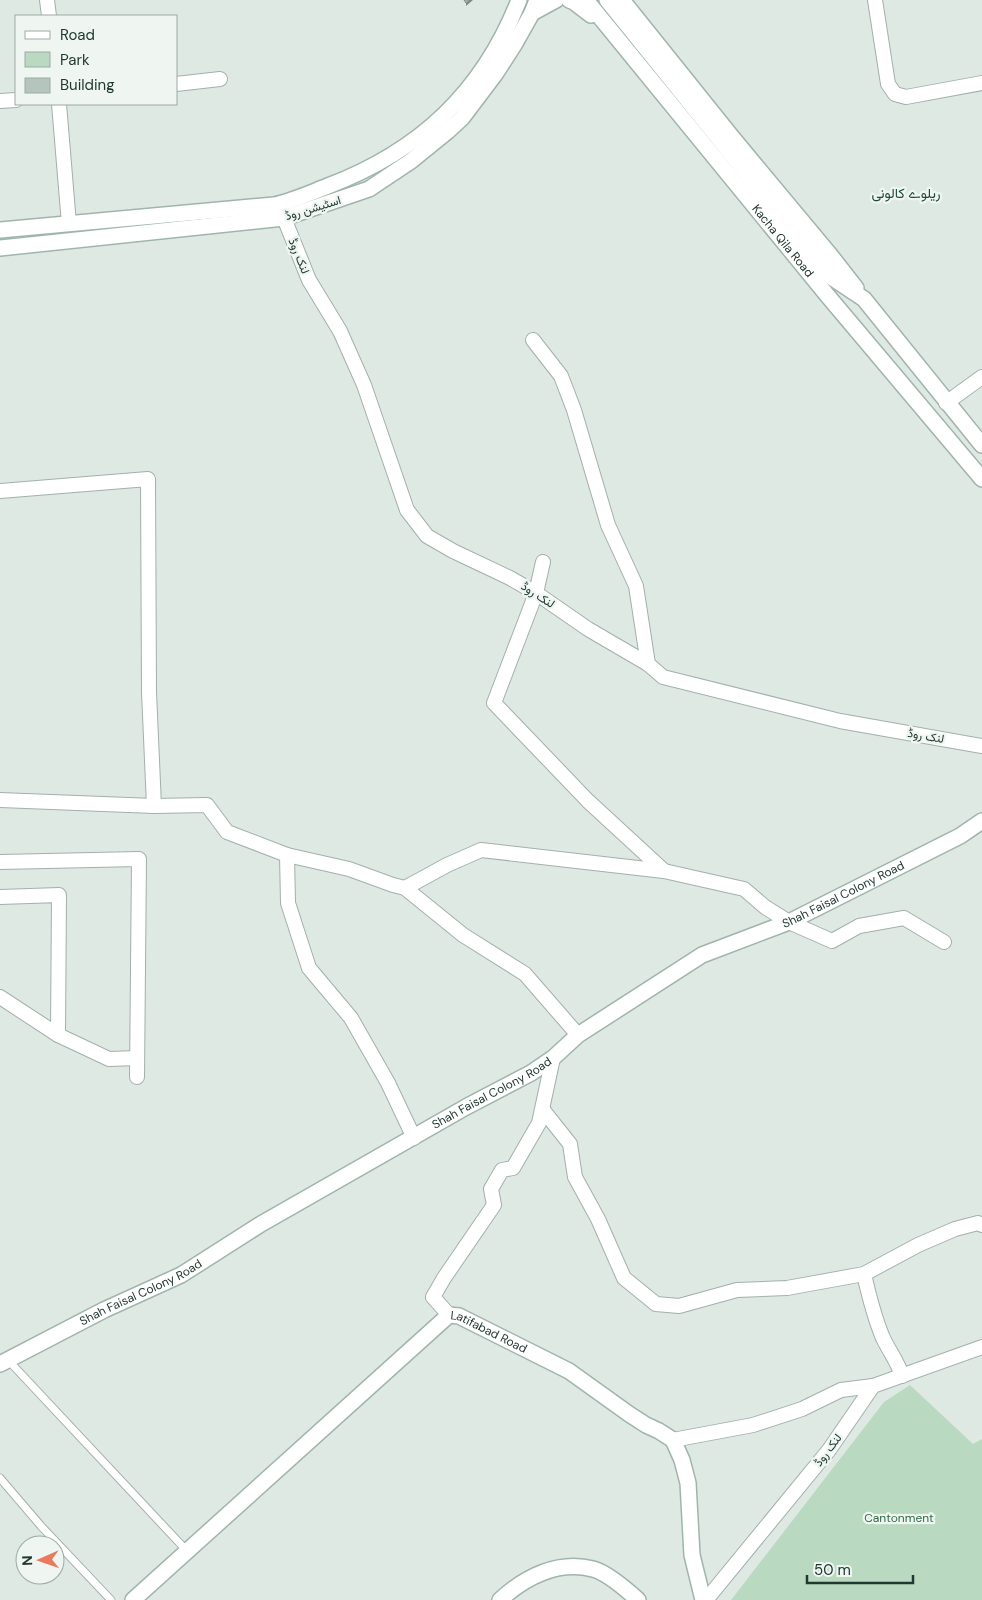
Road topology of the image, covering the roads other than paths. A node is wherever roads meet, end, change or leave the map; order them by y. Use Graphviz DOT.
graph roads {
  1 [pos="47,0"];
  2 [pos="519,0"];
  3 [pos="556,0"];
  4 [pos="569,0"];
  5 [pos="586,0"];
  6 [pos="607,0"];
  7 [pos="622,0"];
  8 [pos="875,0"];
  9 [pos="534,7"];
  10 [pos="49,15"];
  11 [pos="615,36"];
  12 [pos="220,80"];
  13 [pos="982,83"];
  14 [pos="178,84"];
  15 [pos="15,100"];
  16 [pos="0,101"];
  17 [pos="59,105"];
  18 [pos="284,218"];
  19 [pos="69,224"];
  20 [pos="0,230"];
  21 [pos="0,248"];
  22 [pos="831,277"];
  23 [pos="864,299"];
  24 [pos="848,320"];
  25 [pos="533,340"];
  26 [pos="982,377"];
  27 [pos="946,403"];
  28 [pos="982,445"];
  29 [pos="982,480"];
  30 [pos="0,491"];
  31 [pos="543,562"];
  32 [pos="536,593"];
  33 [pos="648,664"];
  34 [pos="982,746"];
  35 [pos="0,800"];
  36 [pos="154,806"];
  37 [pos="982,821"];
  38 [pos="287,855"];
  39 [pos="0,862"];
  40 [pos="664,871"];
  41 [pos="405,888"];
  42 [pos="0,897"];
  43 [pos="788,922"];
  44 [pos="944,942"];
  45 [pos="0,997"];
  46 [pos="58,1035"];
  47 [pos="578,1035"];
  48 [pos="137,1058"];
  49 [pos="553,1058"];
  50 [pos="137,1077"];
  51 [pos="543,1110"];
  52 [pos="414,1138"];
  53 [pos="982,1225"];
  54 [pos="864,1274"];
  55 [pos="449,1315"];
  56 [pos="982,1347"];
  57 [pos="4,1362"];
  58 [pos="902,1376"];
  59 [pos="873,1386"];
  60 [pos="673,1440"];
  61 [pos="0,1478"];
  62 [pos="187,1551"];
  63 [pos="111,1600"];
  64 [pos="133,1600"];
  65 [pos="500,1600"];
  66 [pos="638,1600"];
  67 [pos="702,1600"];
  68 [pos="706,1600"];
  1 -- 10 [label="street"];
  2 -- 19 [label="street, اسٹیشن روڈ"];
  3 -- 9 [label="street"];
  4 -- 11 [label="street"];
  5 -- 11 [label="street, Kacha Qila Road"];
  6 -- 22 [label="street"];
  7 -- 23 [label="street"];
  8 -- 13 [label="street"];
  9 -- 18 [label="street, اسٹیشن روڈ"];
  11 -- 24 [label="street, Kacha Qila Road"];
  12 -- 14 [label="street"];
  15 -- 16 [label="street"];
  17 -- 19 [label="street"];
  18 -- 21 [label="street, اسٹیشن روڈ"];
  18 -- 32 [label="street, لنک روڈ"];
  19 -- 20 [label="street, اسٹیشن روڈ"];
  22 -- 23 [label="street"];
  22 -- 24 [label="street"];
  23 -- 27 [label="street"];
  24 -- 29 [label="street, Kacha Qila Road"];
  25 -- 33 [label="street"];
  26 -- 27 [label="street"];
  27 -- 28 [label="street"];
  30 -- 36 [label="street"];
  31 -- 32 [label="street"];
  32 -- 33 [label="street, لنک روڈ"];
  32 -- 40 [label="street"];
  33 -- 34 [label="street, لنک روڈ"];
  35 -- 36 [label="street"];
  36 -- 38 [label="street"];
  37 -- 43 [label="street, Shah Faisal Colony Road"];
  38 -- 41 [label="street"];
  38 -- 52 [label="street"];
  39 -- 48 [label="street"];
  40 -- 41 [label="street"];
  40 -- 43 [label="street"];
  41 -- 47 [label="street"];
  42 -- 46 [label="street"];
  43 -- 44 [label="street"];
  43 -- 47 [label="street, Shah Faisal Colony Road"];
  45 -- 46 [label="street"];
  46 -- 48 [label="street"];
  47 -- 49 [label="street, Shah Faisal Colony Road"];
  48 -- 50 [label="street"];
  49 -- 51 [label="street"];
  49 -- 52 [label="street, Shah Faisal Colony Road"];
  51 -- 54 [label="street"];
  51 -- 55 [label="street"];
  52 -- 57 [label="street, Shah Faisal Colony Road"];
  53 -- 54 [label="street"];
  54 -- 58 [label="street"];
  55 -- 60 [label="street, Latifabad Road"];
  55 -- 62 [label="street, Latifabad Road"];
  56 -- 58 [label="street"];
  57 -- 62 [label="lane"];
  58 -- 59 [label="street"];
  59 -- 60 [label="street"];
  59 -- 68 [label="street, لنک روڈ"];
  60 -- 67 [label="street"];
  61 -- 63 [label="lane"];
  62 -- 64 [label="street, Latifabad Road"];
  65 -- 66 [label="street"];
}
